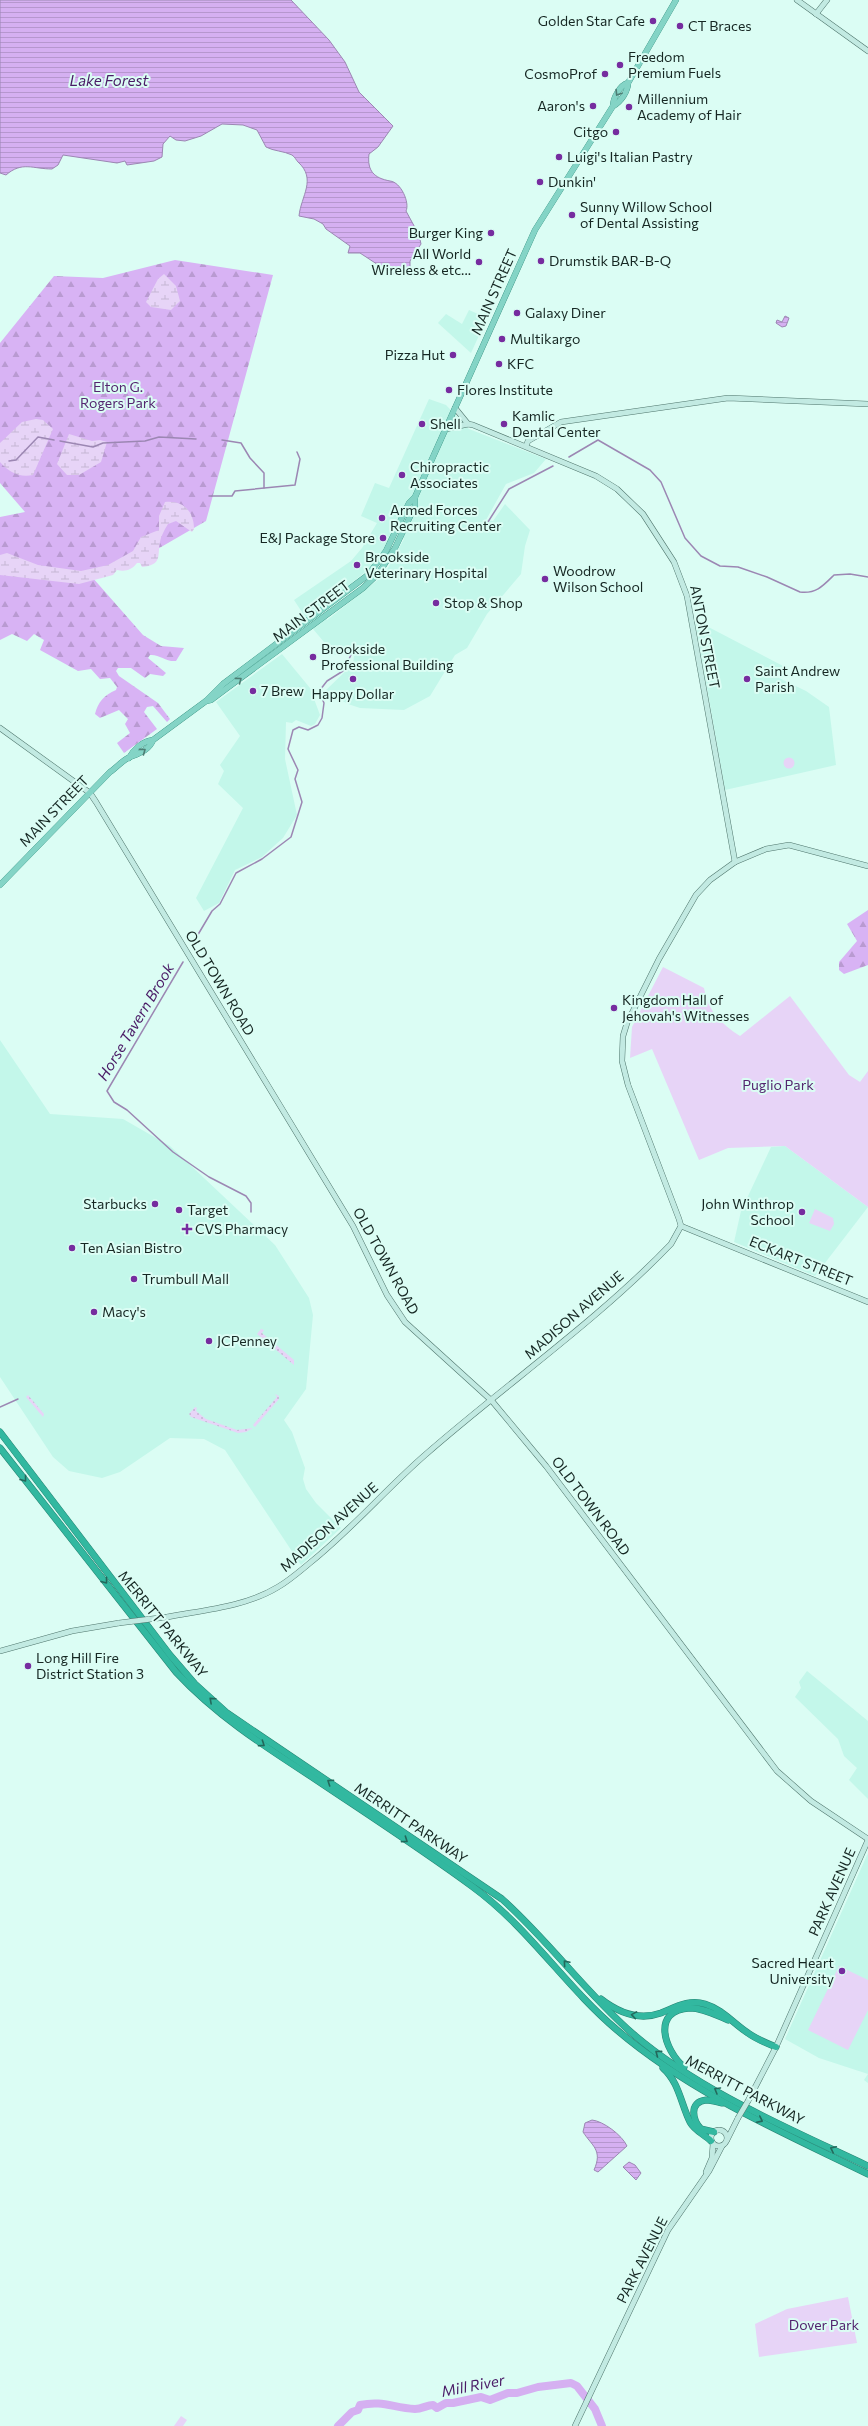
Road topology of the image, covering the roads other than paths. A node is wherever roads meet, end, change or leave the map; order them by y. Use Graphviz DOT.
graph roads {
  1 [pos="676,0"];
  2 [pos="797,0"];
  3 [pos="827,0"];
  4 [pos="816,14"];
  5 [pos="868,51"];
  6 [pos="868,404"];
  7 [pos="455,408"];
  8 [pos="468,424"];
  9 [pos="446,429"];
  10 [pos="526,446"];
  11 [pos="415,498"];
  12 [pos="364,578"];
  13 [pos="369,583"];
  14 [pos="327,611"];
  15 [pos="0,728"];
  16 [pos="90,793"];
  17 [pos="735,862"];
  18 [pos="868,866"];
  19 [pos="0,885"];
  20 [pos="681,1226"];
  21 [pos="868,1302"];
  22 [pos="492,1401"];
  23 [pos="0,1432"];
  24 [pos="0,1448"];
  25 [pos="0,1651"];
  26 [pos="868,1840"];
  27 [pos="589,1990"];
  28 [pos="734,2023"];
  29 [pos="776,2047"];
  30 [pos="642,2050"];
  31 [pos="703,2082"];
  32 [pos="728,2104"];
  33 [pos="734,2126"];
  34 [pos="714,2132"];
  35 [pos="723,2132"];
  36 [pos="727,2140"];
  37 [pos="712,2143"];
  38 [pos="722,2146"];
  39 [pos="868,2166"];
  40 [pos="705,2173"];
  41 [pos="868,2174"];
  42 [pos="575,2426"];
  1 -- 7 [label="main road, MAIN STREET"];
  2 -- 4 [label="main road"];
  3 -- 4 [label="main road"];
  4 -- 5 [label="main road"];
  6 -- 10 [label="main road"];
  7 -- 8 [label="main road"];
  7 -- 9 [label="main road, MAIN STREET"];
  8 -- 9 [label="main road"];
  8 -- 10 [label="main road, ANTON STREET"];
  9 -- 11 [label="main road, MAIN STREET"];
  10 -- 17 [label="main road, ANTON STREET"];
  11 -- 12 [label="main road, MAIN STREET"];
  11 -- 13 [label="main road, MAIN STREET"];
  12 -- 13 [label="main road"];
  12 -- 14 [label="main road, MAIN STREET"];
  13 -- 14 [label="main road, MAIN STREET"];
  14 -- 16 [label="main road, MAIN STREET"];
  15 -- 16 [label="main road, OLD TOWN ROAD"];
  16 -- 19 [label="main road, MAIN STREET"];
  16 -- 22 [label="main road, OLD TOWN ROAD"];
  17 -- 18 [label="main road"];
  17 -- 20 [label="main road"];
  20 -- 21 [label="main road, ECKART STREET"];
  20 -- 22 [label="main road, MADISON AVENUE"];
  22 -- 25 [label="main road, MADISON AVENUE, bridge"];
  22 -- 26 [label="main road, OLD TOWN ROAD"];
  27 -- 23 [label="highway, MERRITT PARKWAY, one-way"];
  24 -- 30 [label="highway, MERRITT PARKWAY, one-way"];
  26 -- 29 [label="main road, PARK AVENUE"];
  28 -- 27 [label="highway, one-way"];
  31 -- 27 [label="highway, MERRITT PARKWAY, one-way"];
  28 -- 29 [label="highway"];
  28 -- 31 [label="highway"];
  29 -- 33 [label="main road, PARK AVENUE, bridge"];
  30 -- 32 [label="highway, MERRITT PARKWAY"];
  30 -- 37 [label="highway"];
  39 -- 31 [label="highway, MERRITT PARKWAY, one-way"];
  32 -- 34 [label="highway"];
  32 -- 41 [label="highway, MERRITT PARKWAY, one-way"];
  33 -- 35 [label="main road"];
  33 -- 36 [label="main road, PARK AVENUE"];
  34 -- 35 [label="main road"];
  34 -- 37 [label="main road, PARK AVENUE"];
  35 -- 36 [label="main road"];
  36 -- 38 [label="main road, PARK AVENUE"];
  37 -- 38 [label="main road"];
  37 -- 40 [label="main road, PARK AVENUE"];
  38 -- 40 [label="main road, PARK AVENUE"];
  40 -- 42 [label="main road, PARK AVENUE"];
}
